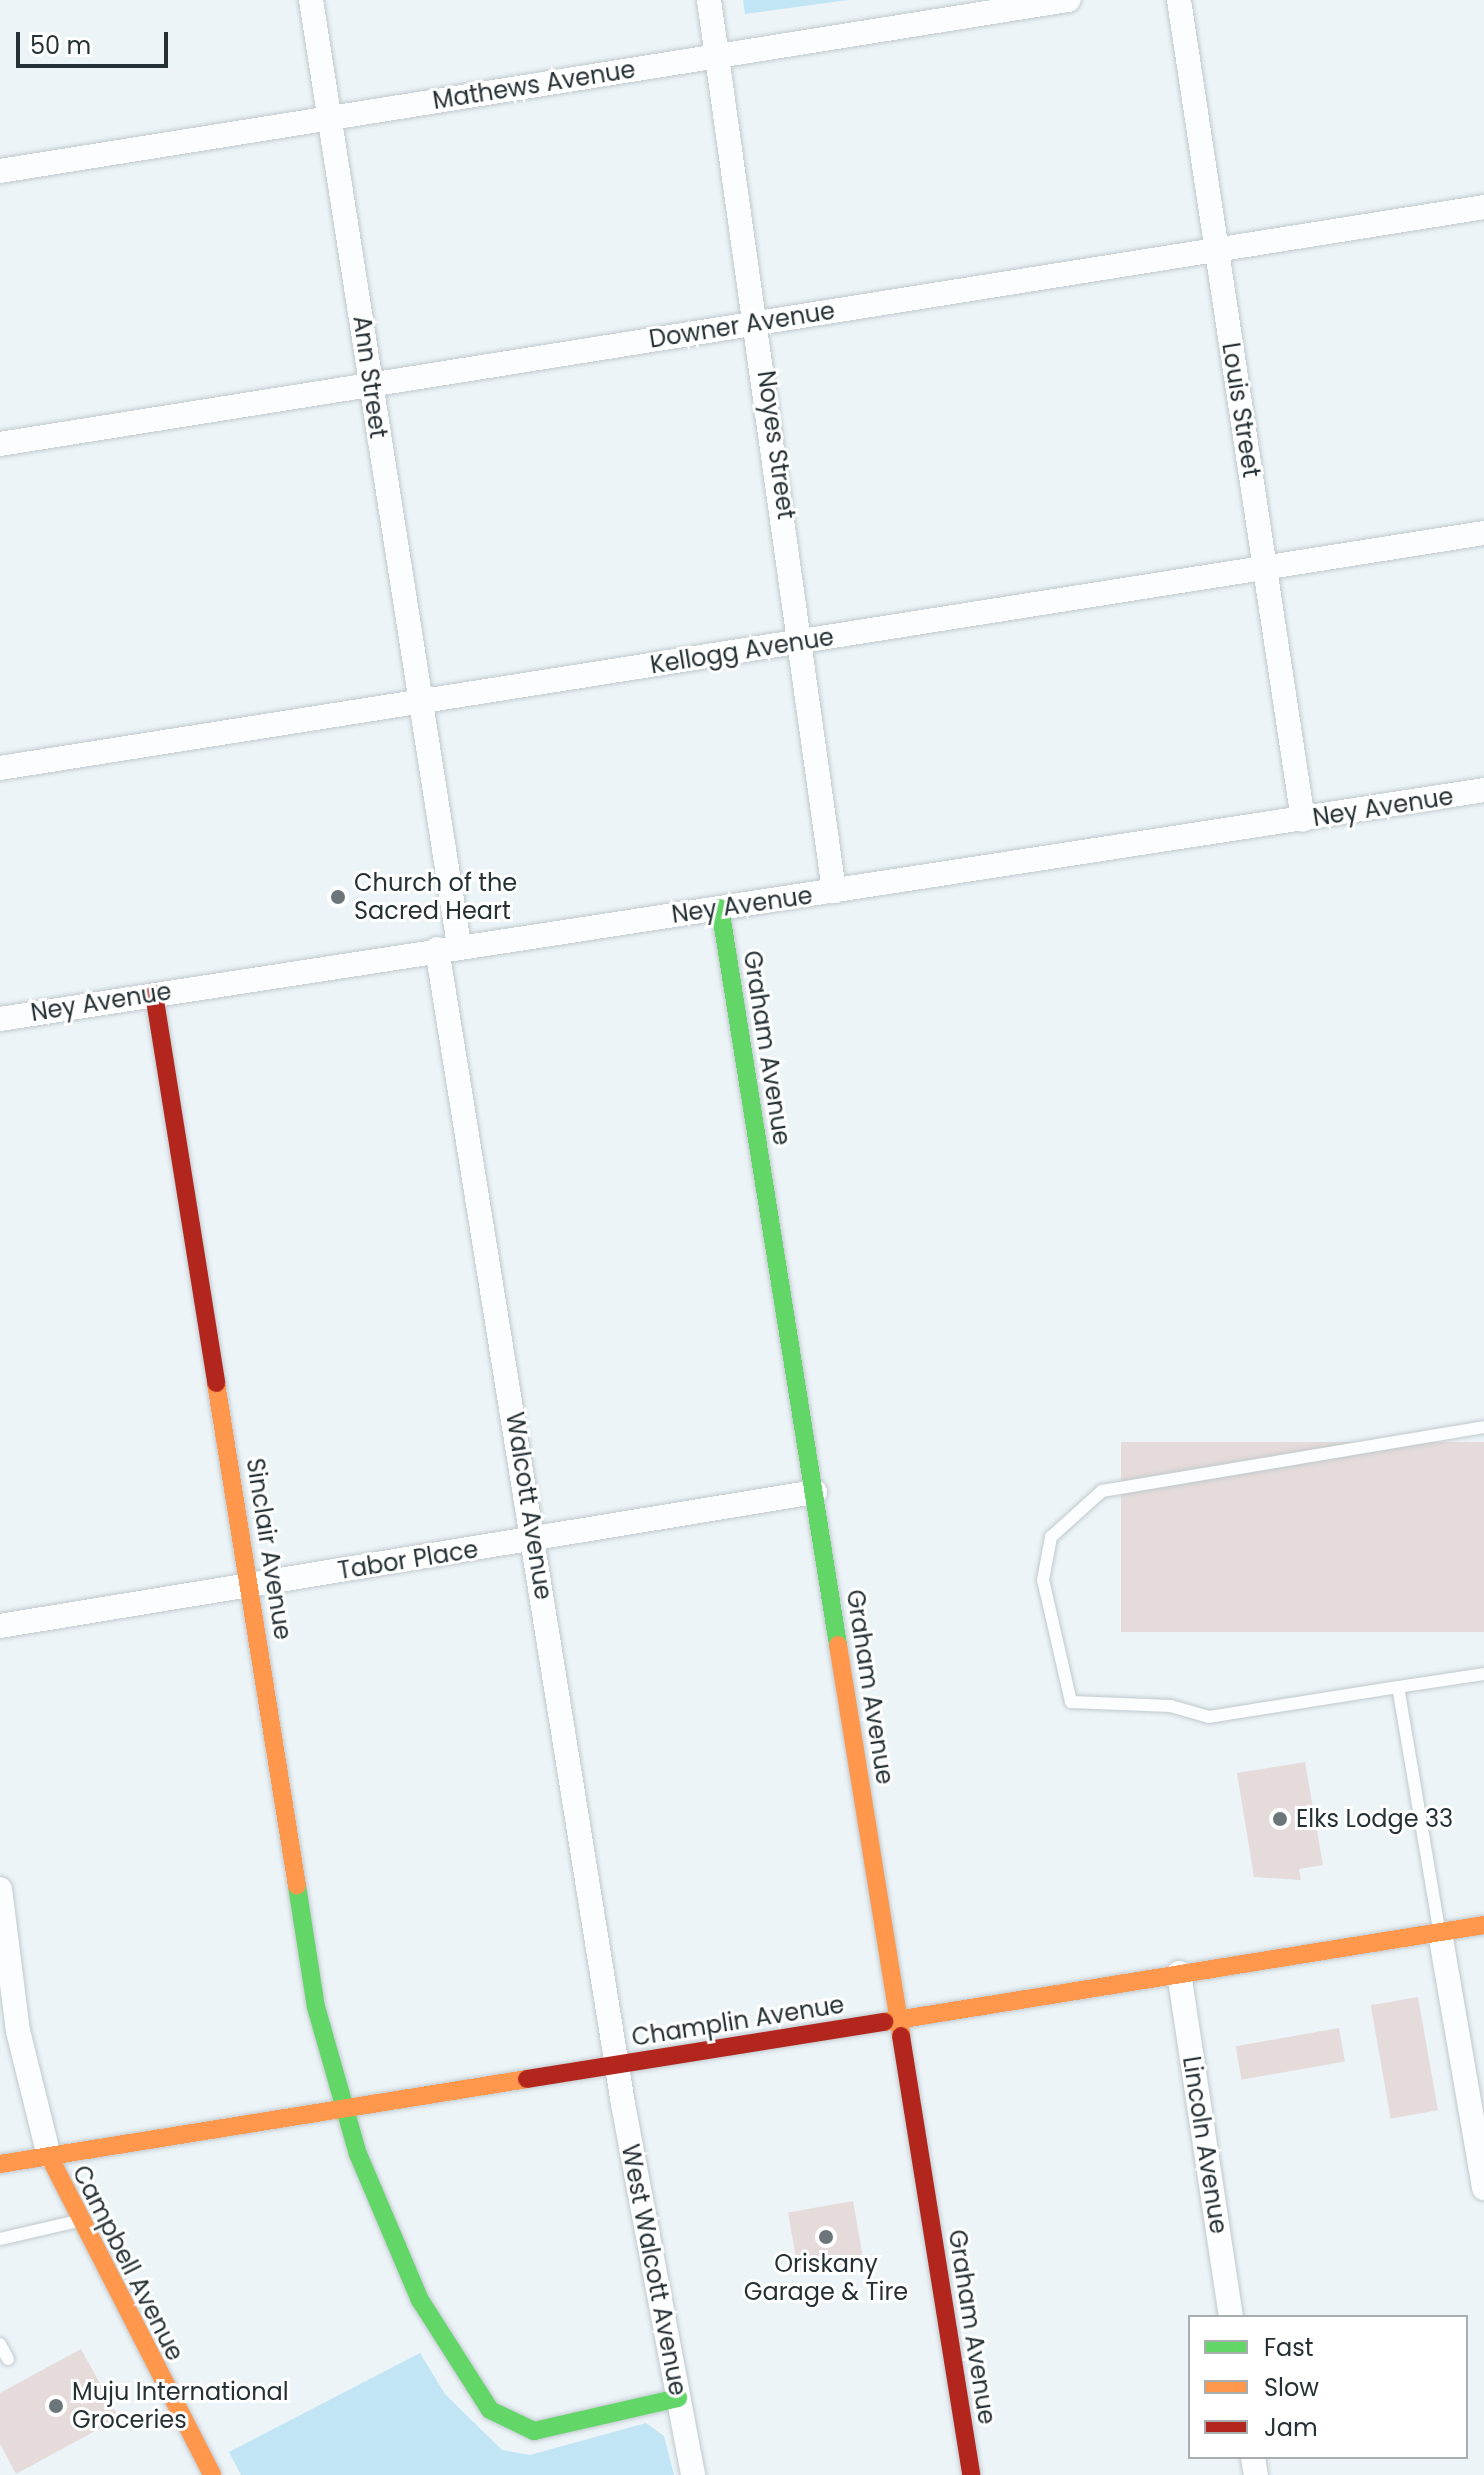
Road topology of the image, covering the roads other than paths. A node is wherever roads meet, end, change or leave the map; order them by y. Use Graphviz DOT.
graph roads {
  1 [pos="311,0"];
  2 [pos="709,0"];
  3 [pos="1068,0"];
  4 [pos="1179,0"];
  5 [pos="718,56"];
  6 [pos="330,118"];
  7 [pos="0,171"];
  8 [pos="1484,207"];
  9 [pos="1216,250"];
  10 [pos="759,322"];
  11 [pos="370,386"];
  12 [pos="0,444"];
  13 [pos="1484,533"];
  14 [pos="1264,567"];
  15 [pos="803,641"];
  16 [pos="425,702"];
  17 [pos="433,754"];
  18 [pos="0,768"];
  19 [pos="1484,790"];
  20 [pos="1303,820"];
  21 [pos="834,891"];
  22 [pos="720,908"];
  23 [pos="448,947"];
  24 [pos="154,994"];
  25 [pos="0,1019"];
  26 [pos="1484,1427"];
  27 [pos="815,1492"];
  28 [pos="535,1540"];
  29 [pos="250,1585"];
  30 [pos="0,1626"];
  31 [pos="1484,1674"];
  32 [pos="1398,1687"];
  33 [pos="0,1889"];
  34 [pos="1484,1925"];
  35 [pos="1440,1933"];
  36 [pos="1179,1973"];
  37 [pos="899,2020"];
  38 [pos="617,2064"];
  39 [pos="342,2110"];
  40 [pos="49,2156"];
  41 [pos="0,2164"];
  42 [pos="1484,2188"];
  43 [pos="78,2221"];
  44 [pos="0,2239"];
  45 [pos="1231,2315"];
  46 [pos="0,2344"];
  47 [pos="8,2359"];
  48 [pos="678,2398"];
  49 [pos="212,2475"];
  50 [pos="693,2475"];
  51 [pos="971,2475"];
  1 -- 6 [label="street, Ann Street"];
  2 -- 5 [label="street, Noyes Street"];
  3 -- 5 [label="street, Mathews Avenue"];
  4 -- 9 [label="street, Louis Street"];
  5 -- 6 [label="street, Mathews Avenue"];
  5 -- 10 [label="street, Noyes Street"];
  6 -- 7 [label="street, Mathews Avenue"];
  6 -- 11 [label="street, Ann Street"];
  8 -- 9 [label="street, Downer Avenue"];
  9 -- 10 [label="street, Downer Avenue"];
  9 -- 14 [label="street, Louis Street"];
  10 -- 11 [label="street, Downer Avenue"];
  10 -- 15 [label="street, Noyes Street"];
  11 -- 12 [label="street, Downer Avenue"];
  11 -- 16 [label="street, Ann Street"];
  13 -- 14 [label="street, Kellogg Avenue"];
  14 -- 15 [label="street, Kellogg Avenue"];
  14 -- 20 [label="street, Louis Street"];
  15 -- 16 [label="street, Kellogg Avenue"];
  15 -- 21 [label="street, Noyes Street"];
  16 -- 17 [label="street, Ann Street"];
  16 -- 18 [label="street, Kellogg Avenue"];
  17 -- 23 [label="street, Walcott Avenue"];
  19 -- 20 [label="street, Ney Avenue"];
  20 -- 21 [label="street, Ney Avenue"];
  21 -- 22 [label="street, Ney Avenue"];
  22 -- 23 [label="street, Ney Avenue"];
  22 -- 27 [label="street, Graham Avenue"];
  23 -- 24 [label="street, Ney Avenue"];
  23 -- 28 [label="street, Walcott Avenue"];
  24 -- 25 [label="street, Ney Avenue"];
  24 -- 29 [label="street, Sinclair Avenue"];
  26 -- 32 [label="lane"];
  27 -- 28 [label="street, Tabor Place"];
  27 -- 37 [label="street, Graham Avenue"];
  28 -- 29 [label="street, Tabor Place"];
  28 -- 38 [label="street, Walcott Avenue"];
  29 -- 30 [label="street, Tabor Place"];
  29 -- 39 [label="street, Sinclair Avenue"];
  31 -- 32 [label="lane"];
  32 -- 35 [label="lane"];
  33 -- 40 [label="street"];
  34 -- 35 [label="street, Champlin Avenue"];
  35 -- 36 [label="street, Champlin Avenue"];
  35 -- 42 [label="street"];
  36 -- 37 [label="street, Champlin Avenue"];
  36 -- 45 [label="street, Lincoln Avenue"];
  37 -- 38 [label="street, Champlin Avenue"];
  37 -- 51 [label="street, Graham Avenue"];
  38 -- 39 [label="street, Champlin Avenue"];
  38 -- 48 [label="street, West Walcott Avenue"];
  39 -- 40 [label="street, Champlin Avenue"];
  39 -- 48 [label="street, Sinclair Avenue"];
  40 -- 41 [label="street, Champlin Avenue"];
  40 -- 43 [label="street, Campbell Avenue"];
  43 -- 44 [label="lane"];
  43 -- 49 [label="street, Campbell Avenue"];
  46 -- 47 [label="lane"];
  48 -- 50 [label="street, West Walcott Avenue"];
}
